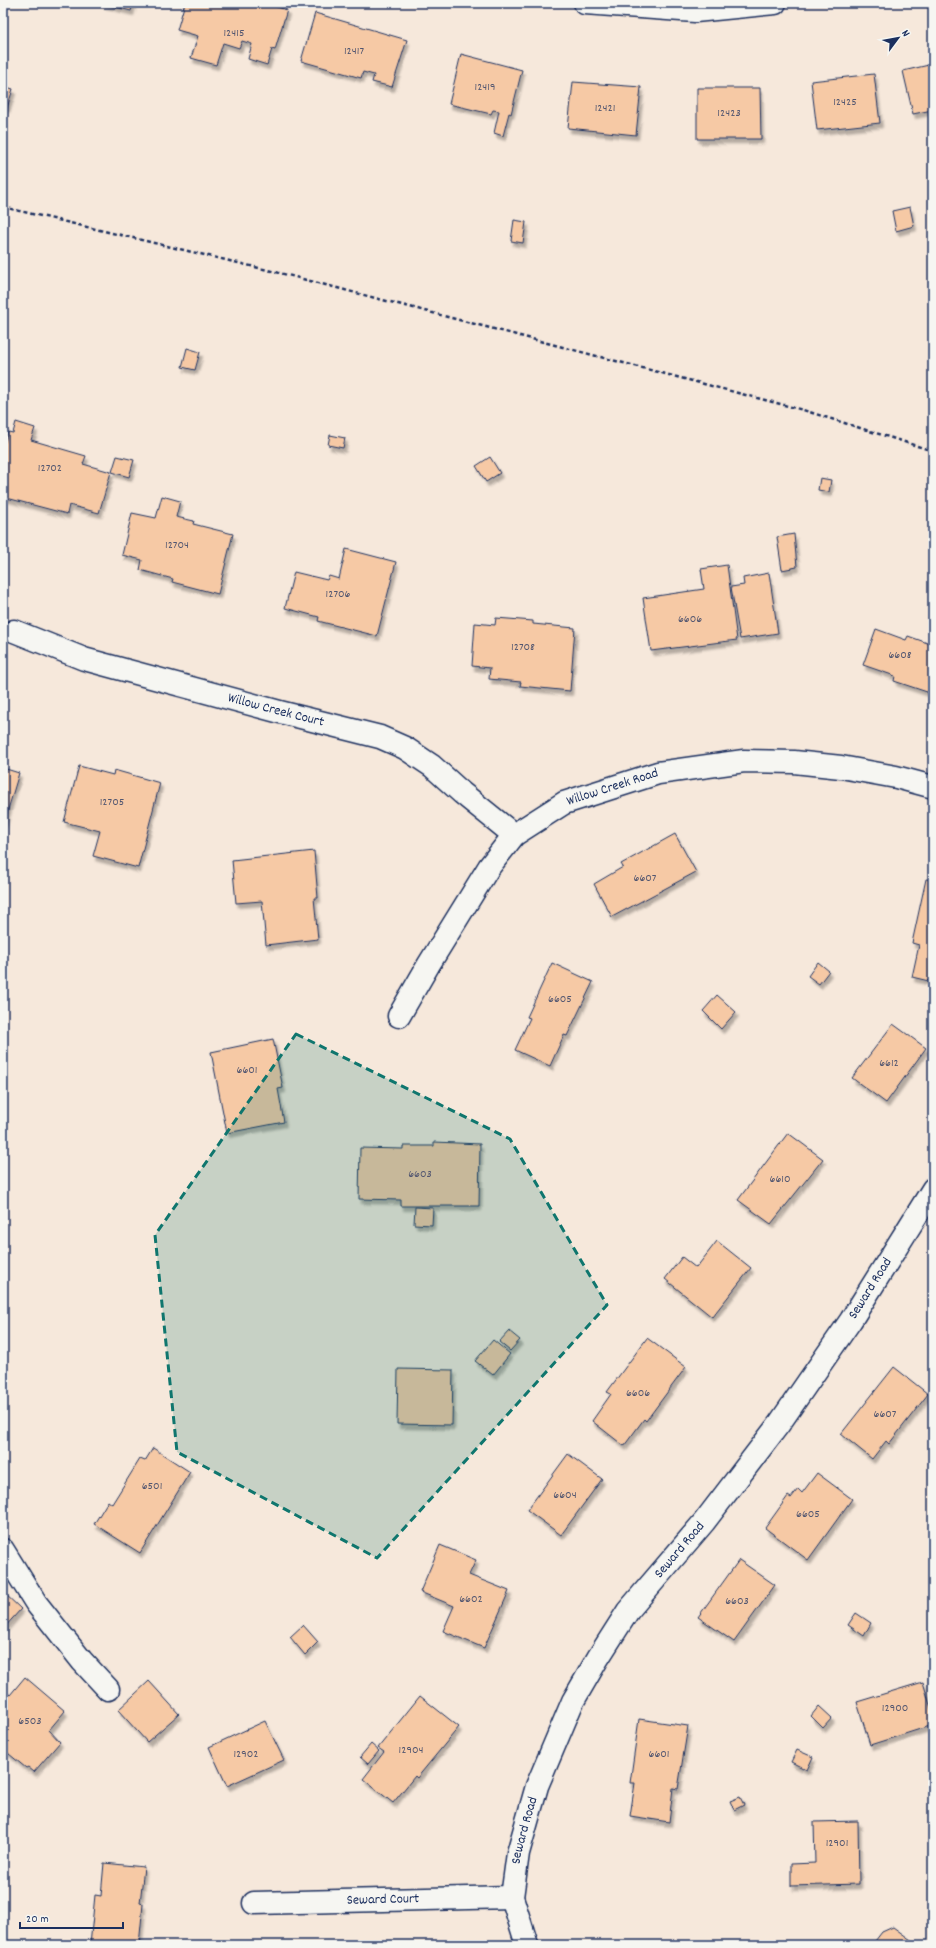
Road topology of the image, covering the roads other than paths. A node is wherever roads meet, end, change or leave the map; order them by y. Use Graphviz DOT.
graph roads {
  1 [pos="585,3"];
  2 [pos="775,3"];
  3 [pos="14,631"];
  4 [pos="933,787"];
  5 [pos="514,835"];
  6 [pos="399,1016"];
  7 [pos="933,1189"];
  8 [pos="3,1550"];
  9 [pos="108,1689"];
  10 [pos="512,1897"];
  11 [pos="254,1903"];
  12 [pos="527,1945"];
  1 -- 2 [label="street"];
  3 -- 5 [label="street, Willow Creek Court"];
  4 -- 5 [label="street, Willow Creek Road"];
  5 -- 6 [label="street, Willow Creek Road"];
  7 -- 10 [label="street, Seward Road"];
  8 -- 9 [label="street"];
  10 -- 11 [label="street, Seward Court"];
  10 -- 12 [label="street, Seward Road"];
}
